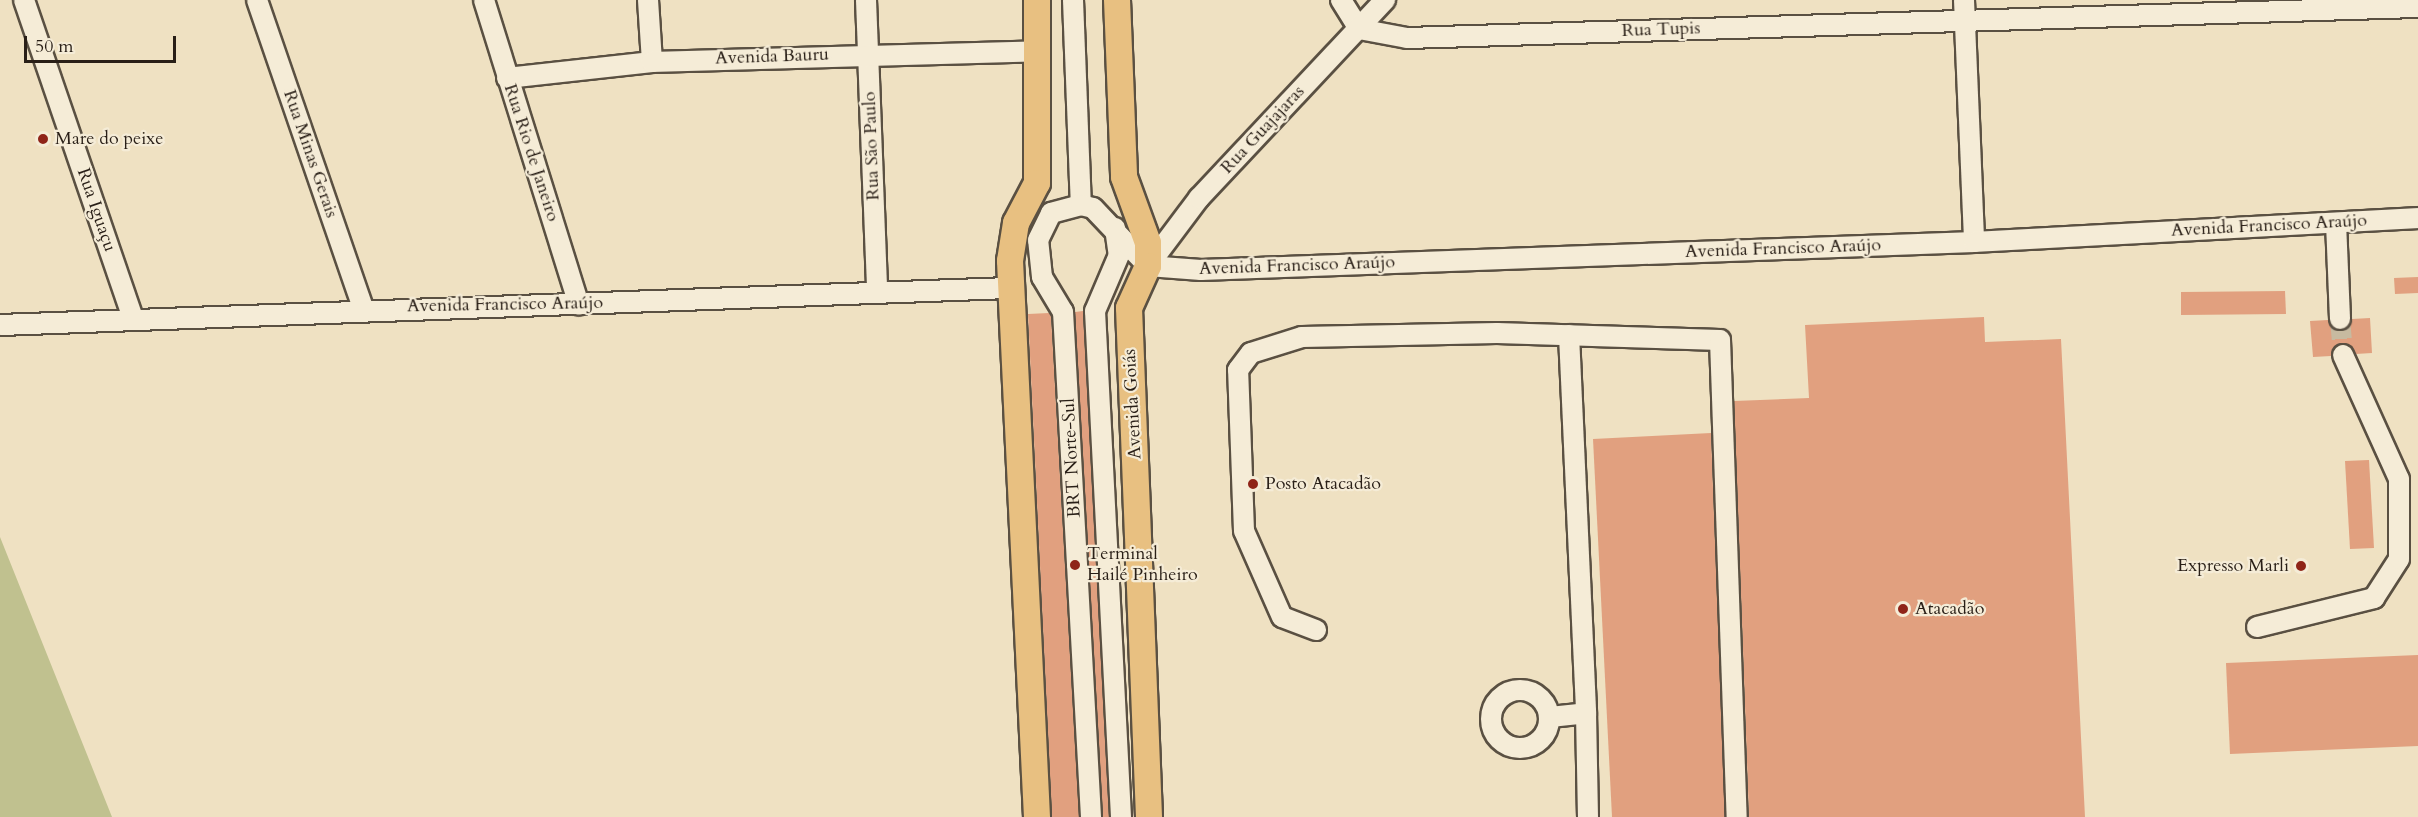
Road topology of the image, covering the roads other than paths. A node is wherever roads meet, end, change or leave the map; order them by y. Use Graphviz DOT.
graph roads {
  1 [pos="24,0"];
  2 [pos="257,0"];
  3 [pos="484,0"];
  4 [pos="648,0"];
  5 [pos="866,0"];
  6 [pos="1037,0"];
  7 [pos="1073,0"];
  8 [pos="1117,0"];
  9 [pos="1341,0"];
  10 [pos="1385,0"];
  11 [pos="1964,0"];
  12 [pos="2418,7"];
  13 [pos="1965,22"];
  14 [pos="1359,29"];
  15 [pos="1039,51"];
  16 [pos="869,53"];
  17 [pos="651,62"];
  18 [pos="507,78"];
  19 [pos="1081,205"];
  20 [pos="2418,219"];
  21 [pos="1045,220"];
  22 [pos="2336,223"];
  23 [pos="1115,228"];
  24 [pos="1974,242"];
  25 [pos="1010,261"];
  26 [pos="1148,266"];
  27 [pos="1011,288"];
  28 [pos="878,291"];
  29 [pos="579,305"];
  30 [pos="363,308"];
  31 [pos="133,318"];
  32 [pos="2340,319"];
  33 [pos="0,325"];
  34 [pos="1569,335"];
  35 [pos="2343,355"];
  36 [pos="2256,627"];
  37 [pos="1316,630"];
  38 [pos="1586,713"];
  39 [pos="1550,717"];
  40 [pos="1037,817"];
  41 [pos="1091,817"];
  42 [pos="1121,817"];
  43 [pos="1149,817"];
  44 [pos="1588,817"];
  45 [pos="1737,817"];
  1 -- 31 [label="street, Rua Iguaçu"];
  2 -- 30 [label="street, Rua Minas Gerais"];
  3 -- 18 [label="street, Rua Rio de Janeiro"];
  4 -- 17 [label="street"];
  5 -- 16 [label="street, Rua São Paulo"];
  6 -- 15 [label="main road"];
  7 -- 19 [label="street"];
  8 -- 26 [label="main road, Avenida Goiás"];
  9 -- 14 [label="street"];
  10 -- 14 [label="street, Rua Guajajaras"];
  11 -- 13 [label="street"];
  12 -- 13 [label="street, Rua Tupis"];
  13 -- 14 [label="street, Rua Tupis"];
  13 -- 24 [label="street"];
  14 -- 26 [label="street, Rua Guajajaras"];
  15 -- 16 [label="street, Avenida Bauru"];
  15 -- 25 [label="main road"];
  16 -- 17 [label="street, Avenida Bauru"];
  16 -- 28 [label="street, Rua São Paulo"];
  17 -- 18 [label="street, Avenida Bauru"];
  18 -- 29 [label="street, Rua Rio de Janeiro"];
  19 -- 21 [label="street"];
  19 -- 23 [label="street"];
  20 -- 22 [label="street, Avenida Francisco Araújo"];
  21 -- 25 [label="street"];
  21 -- 41 [label="street, BRT Norte-Sul"];
  22 -- 24 [label="street, Avenida Francisco Araújo"];
  22 -- 32 [label="street"];
  23 -- 26 [label="street"];
  23 -- 42 [label="street, BRT Norte-Sul"];
  24 -- 26 [label="street, Avenida Francisco Araújo"];
  25 -- 27 [label="main road"];
  26 -- 43 [label="main road, Avenida Goiás"];
  27 -- 28 [label="street, Avenida Francisco Araújo"];
  27 -- 40 [label="main road"];
  28 -- 29 [label="street, Avenida Francisco Araújo"];
  29 -- 30 [label="street, Avenida Francisco Araújo"];
  30 -- 31 [label="street, Avenida Francisco Araújo"];
  31 -- 33 [label="street, Avenida Francisco Araújo"];
  34 -- 37 [label="street"];
  34 -- 38 [label="street"];
  34 -- 45 [label="street"];
  35 -- 36 [label="street"];
  38 -- 39 [label="street"];
  38 -- 44 [label="street"];
}
